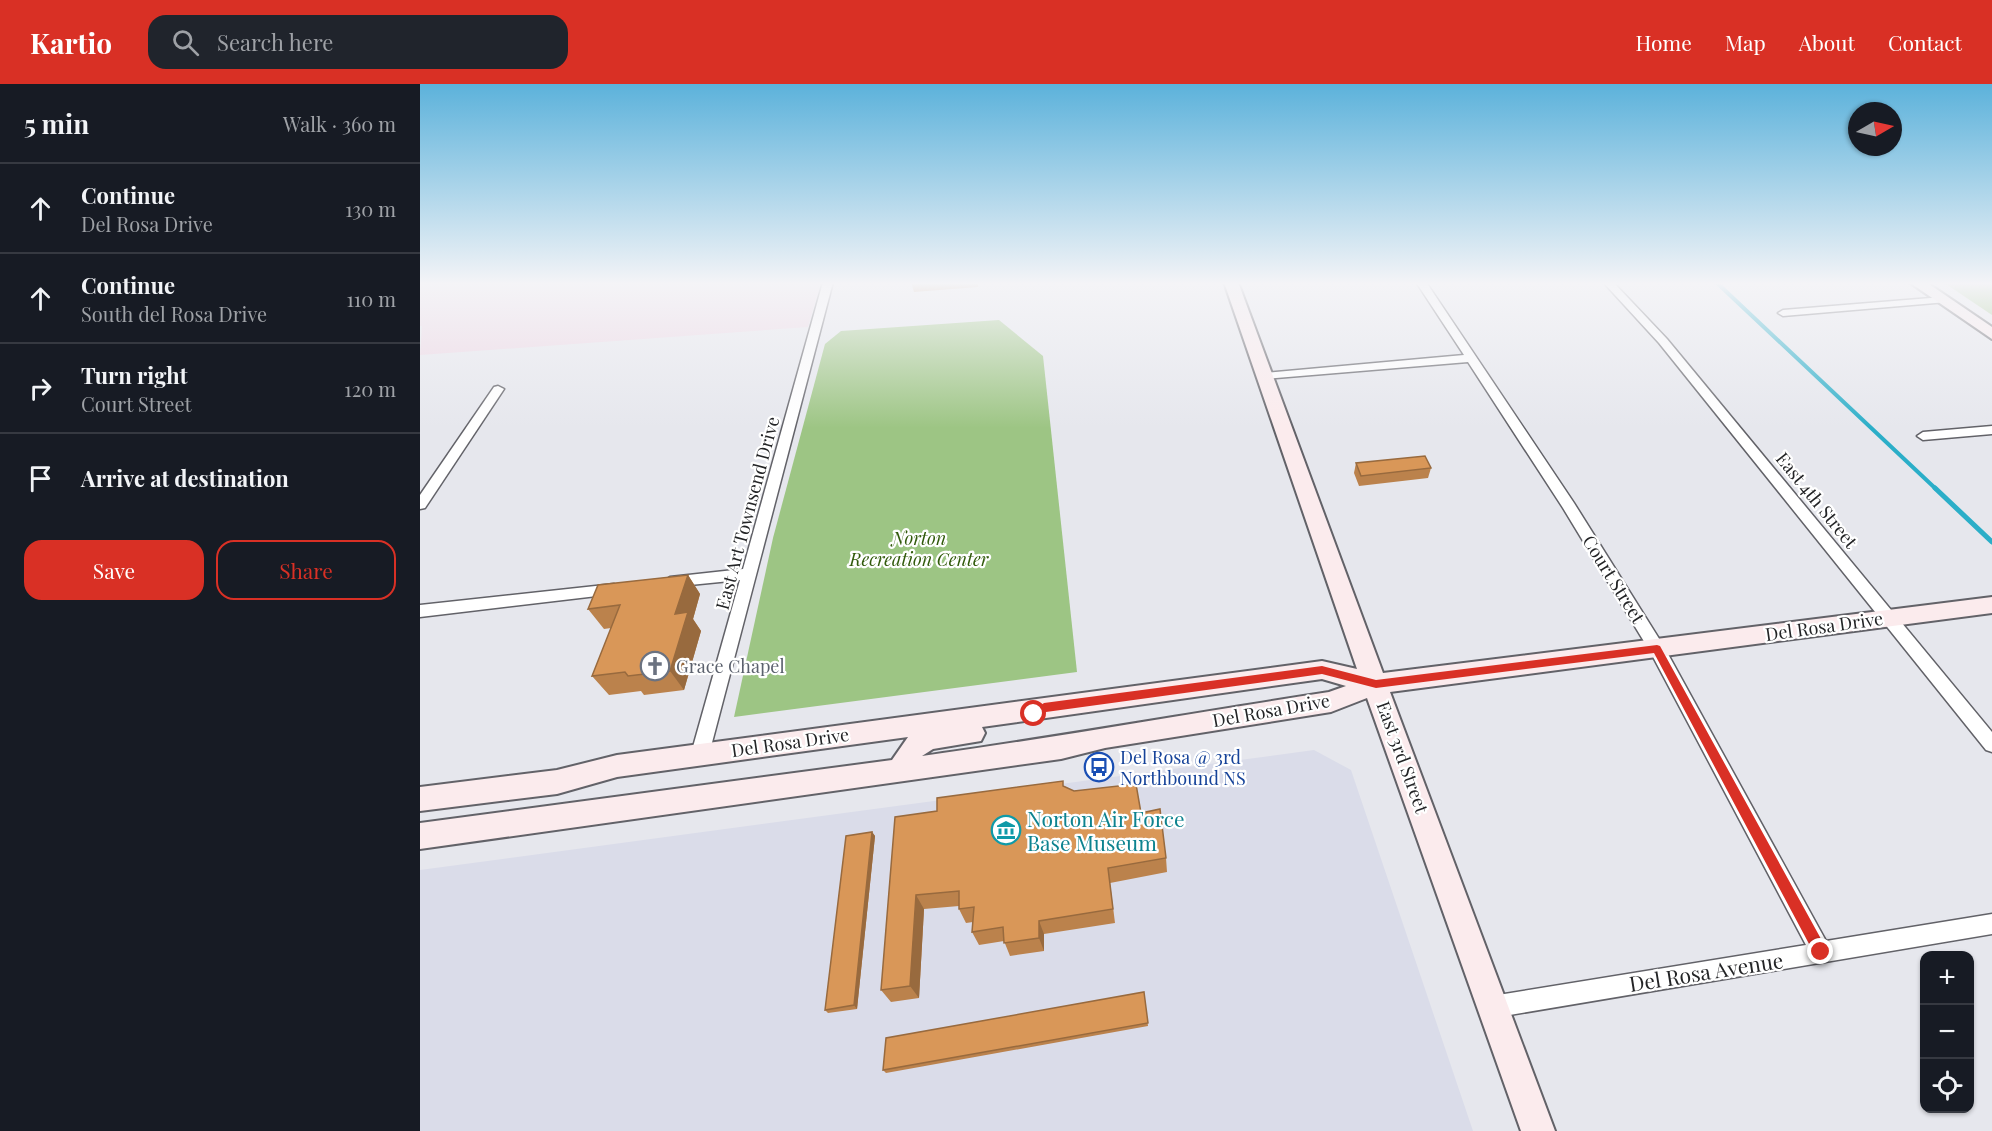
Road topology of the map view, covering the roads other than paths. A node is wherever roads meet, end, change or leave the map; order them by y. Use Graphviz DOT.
graph roads {
  1 [pos="815,331"];
  2 [pos="1248,331"];
  3 [pos="1453,331"];
  4 [pos="1654,331"];
  5 [pos="1471,358"];
  6 [pos="1264,376"];
  7 [pos="498,389"];
  8 [pos="1992,430"];
  9 [pos="1923,436"];
  10 [pos="420,506"];
  11 [pos="749,574"];
  12 [pos="655,584"];
  13 [pos="631,587"];
  14 [pos="1992,605"];
  15 [pos="420,611"];
  16 [pos="1889,617"];
  17 [pos="1657,649"];
  18 [pos="1376,684"];
  19 [pos="1044,707"];
  20 [pos="1992,745"];
  21 [pos="700,754"];
  22 [pos="902,770"];
  23 [pos="420,799"];
  24 [pos="420,836"];
  25 [pos="1992,924"];
  26 [pos="1821,952"];
  27 [pos="1492,1007"];
  28 [pos="1538,1131"];
  1 -- 11 [label="street, East Art Townsend Drive"];
  2 -- 6 [label="street, East 3rd Street"];
  3 -- 5 [label="street, Court Street"];
  4 -- 16 [label="street, East 4th Street"];
  5 -- 6 [label="street"];
  5 -- 17 [label="street, Court Street"];
  6 -- 18 [label="street, East 3rd Street"];
  7 -- 10 [label="street"];
  8 -- 9 [label="street"];
  11 -- 12 [label="street"];
  11 -- 21 [label="street, East Art Townsend Drive"];
  13 -- 15 [label="street"];
  14 -- 16 [label="street, Del Rosa Drive"];
  16 -- 17 [label="street, Del Rosa Drive"];
  16 -- 20 [label="street, East 4th Street"];
  17 -- 18 [label="street, Del Rosa Drive"];
  17 -- 26 [label="street, Court Street"];
  18 -- 19 [label="street, Del Rosa Drive"];
  18 -- 22 [label="street, Del Rosa Drive"];
  18 -- 27 [label="street, East 3rd Street"];
  19 -- 21 [label="street, Del Rosa Drive"];
  19 -- 22 [label="street"];
  21 -- 23 [label="street, Del Rosa Drive"];
  22 -- 24 [label="street, Del Rosa Drive"];
  25 -- 26 [label="street, Del Rosa Avenue"];
  26 -- 27 [label="street, Del Rosa Avenue"];
  27 -- 28 [label="street, East 3rd Street"];
}
